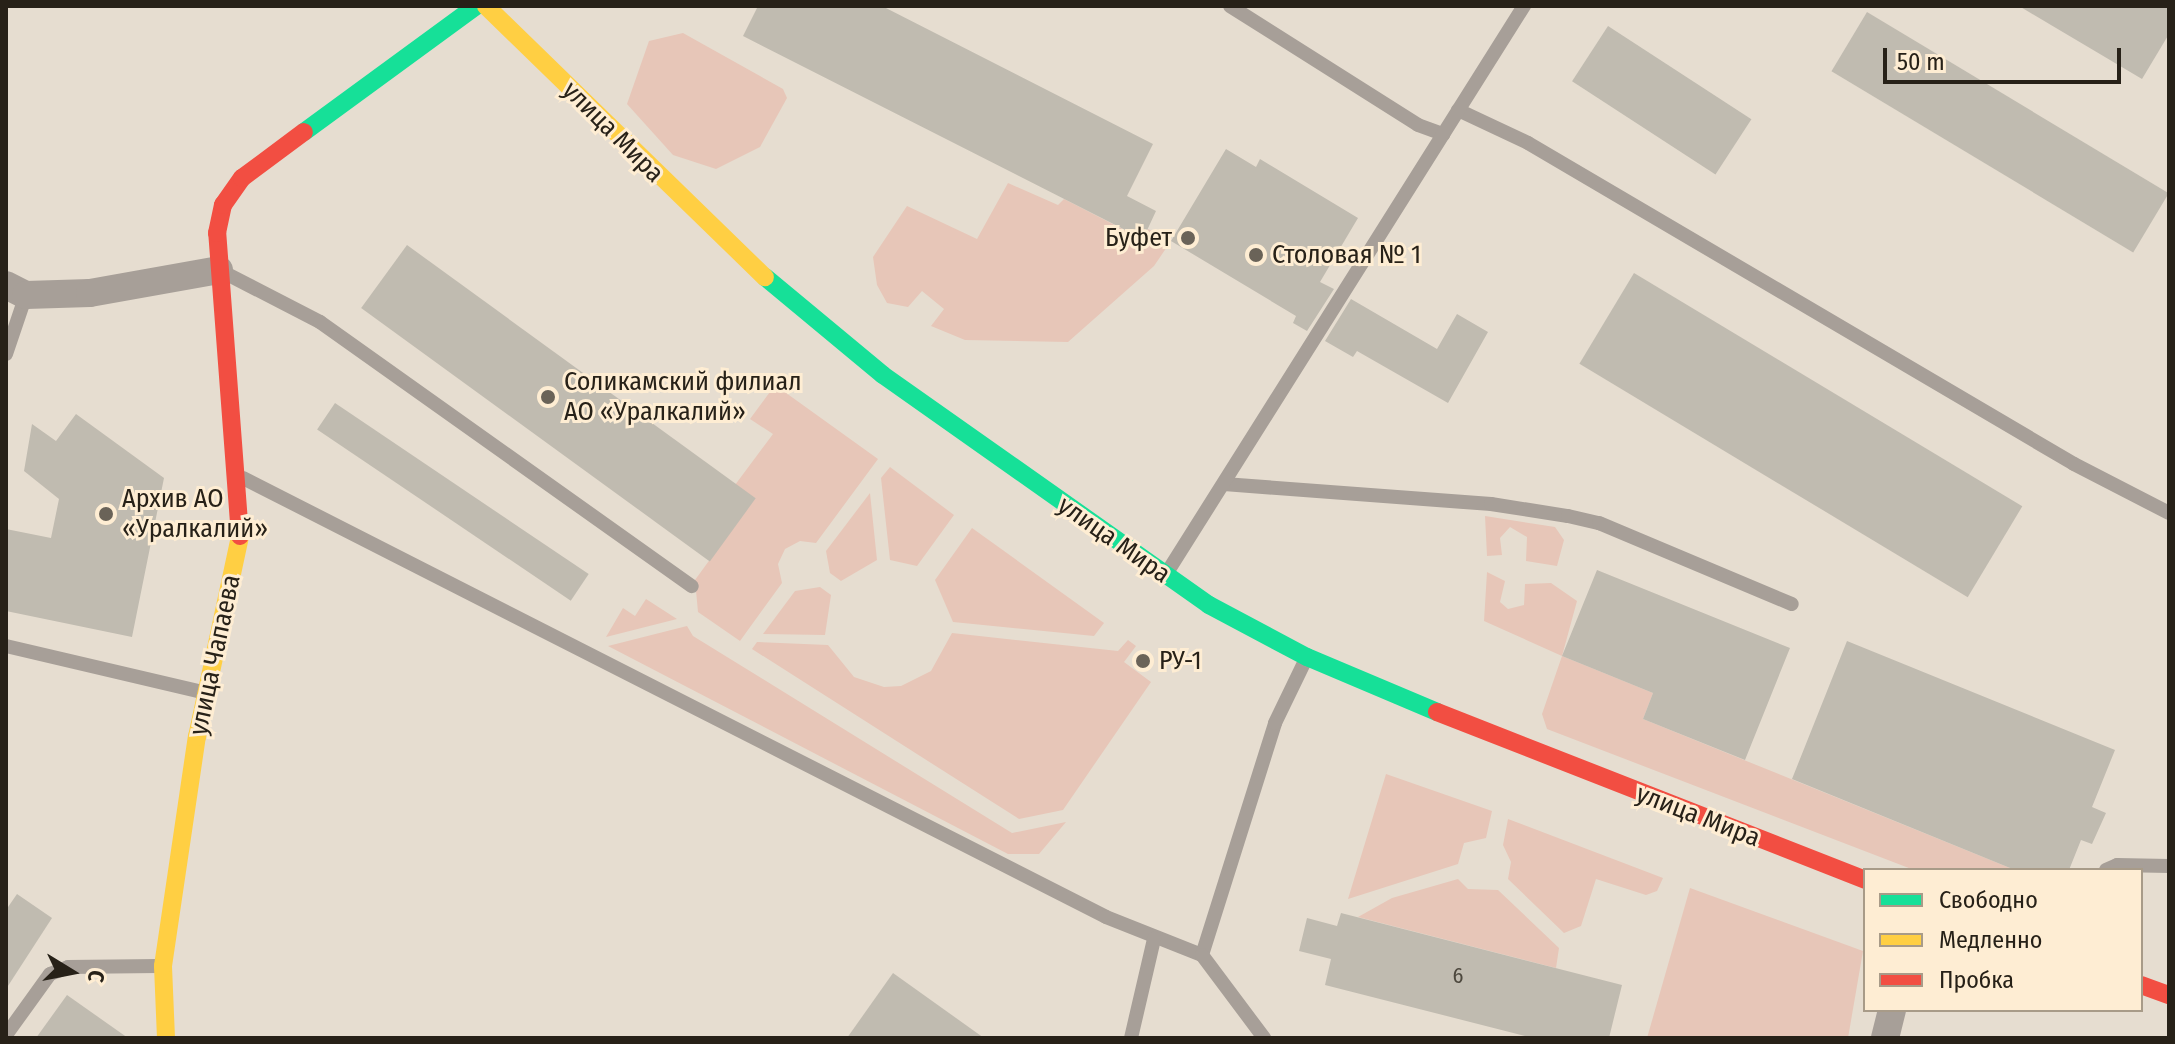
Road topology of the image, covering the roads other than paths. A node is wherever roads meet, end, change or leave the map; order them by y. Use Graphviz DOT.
graph roads {
  1 [pos="476,6"];
  2 [pos="486,6"];
  3 [pos="1230,6"];
  4 [pos="1524,6"];
  5 [pos="1458,110"];
  6 [pos="1443,134"];
  7 [pos="219,270"];
  8 [pos="13,293"];
  9 [pos="6,354"];
  10 [pos="236,474"];
  11 [pos="1224,484"];
  12 [pos="2169,513"];
  13 [pos="1164,577"];
  14 [pos="692,586"];
  15 [pos="1792,604"];
  16 [pos="6,646"];
  17 [pos="1307,657"];
  18 [pos="206,693"];
  19 [pos="2169,866"];
  20 [pos="2110,868"];
  21 [pos="1863,879"];
  22 [pos="1154,939"];
  23 [pos="1202,955"];
  24 [pos="163,966"];
  25 [pos="2143,986"];
  26 [pos="2169,995"];
  27 [pos="1892,1012"];
  28 [pos="6,1035"];
  29 [pos="166,1038"];
  30 [pos="1131,1038"];
  31 [pos="1264,1038"];
  32 [pos="1885,1038"];
  1 -- 7 [label="main road, улица Чапаева"];
  2 -- 13 [label="main road, улица Мира"];
  3 -- 6 [label="lane"];
  4 -- 5 [label="lane"];
  5 -- 6 [label="lane"];
  5 -- 12 [label="lane"];
  6 -- 11 [label="lane"];
  7 -- 8 [label="street"];
  7 -- 10 [label="main road, улица Чапаева"];
  7 -- 14 [label="lane"];
  8 -- 9 [label="lane"];
  10 -- 18 [label="main road, улица Чапаева"];
  10 -- 22 [label="lane"];
  11 -- 13 [label="lane"];
  11 -- 15 [label="lane"];
  13 -- 17 [label="main road, улица Мира"];
  16 -- 18 [label="lane"];
  17 -- 21 [label="main road, улица Мира"];
  17 -- 23 [label="lane"];
  18 -- 24 [label="main road, улица Чапаева"];
  19 -- 20 [label="lane"];
  22 -- 23 [label="lane"];
  22 -- 30 [label="lane"];
  23 -- 31 [label="lane"];
  24 -- 28 [label="lane"];
  24 -- 29 [label="main road, улица Чапаева"];
  25 -- 26 [label="main road"];
  27 -- 32 [label="street"];
}
